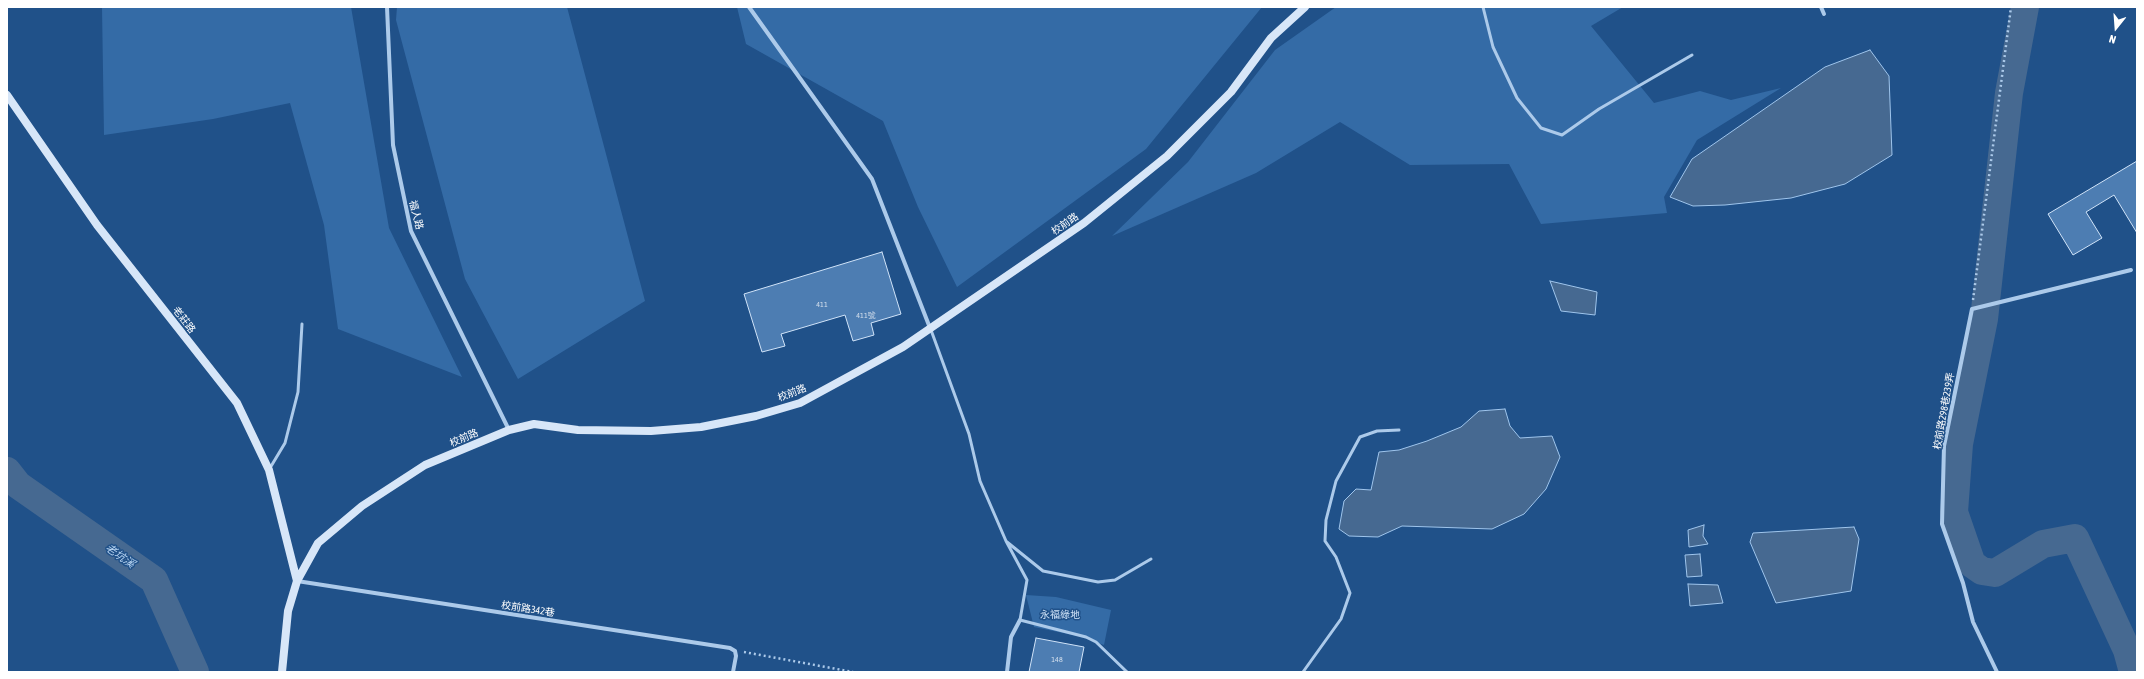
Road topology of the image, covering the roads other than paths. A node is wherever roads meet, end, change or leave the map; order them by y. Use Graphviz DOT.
graph roads {
  1 [pos="387,7"];
  2 [pos="749,7"];
  3 [pos="1305,7"];
  4 [pos="1483,7"];
  5 [pos="1821,7"];
  6 [pos="1824,14"];
  7 [pos="1692,55"];
  8 [pos="7,95"];
  9 [pos="2131,270"];
  10 [pos="302,324"];
  11 [pos="930,328"];
  12 [pos="509,430"];
  13 [pos="1399,430"];
  14 [pos="269,470"];
  15 [pos="1006,541"];
  16 [pos="1151,559"];
  17 [pos="297,581"];
  18 [pos="1020,620"];
  19 [pos="282,672"];
  20 [pos="733,672"];
  21 [pos="1007,672"];
  22 [pos="1126,672"];
  23 [pos="1303,672"];
  24 [pos="1997,672"];
  1 -- 12 [label="street, 福人路"];
  2 -- 11 [label="street"];
  3 -- 11 [label="street, 校前路"];
  4 -- 7 [label="lane"];
  5 -- 6 [label="street"];
  8 -- 14 [label="street, 老莊路"];
  9 -- 24 [label="street, 校前路298巷239弄"];
  10 -- 14 [label="lane"];
  11 -- 12 [label="street, 校前路"];
  11 -- 15 [label="lane"];
  12 -- 17 [label="street, 校前路"];
  13 -- 23 [label="lane"];
  14 -- 17 [label="street, 老莊路"];
  15 -- 16 [label="lane"];
  15 -- 18 [label="lane"];
  17 -- 19 [label="street, 校前路"];
  17 -- 20 [label="street, 校前路342巷"];
  18 -- 21 [label="street"];
  18 -- 22 [label="lane"];
}
